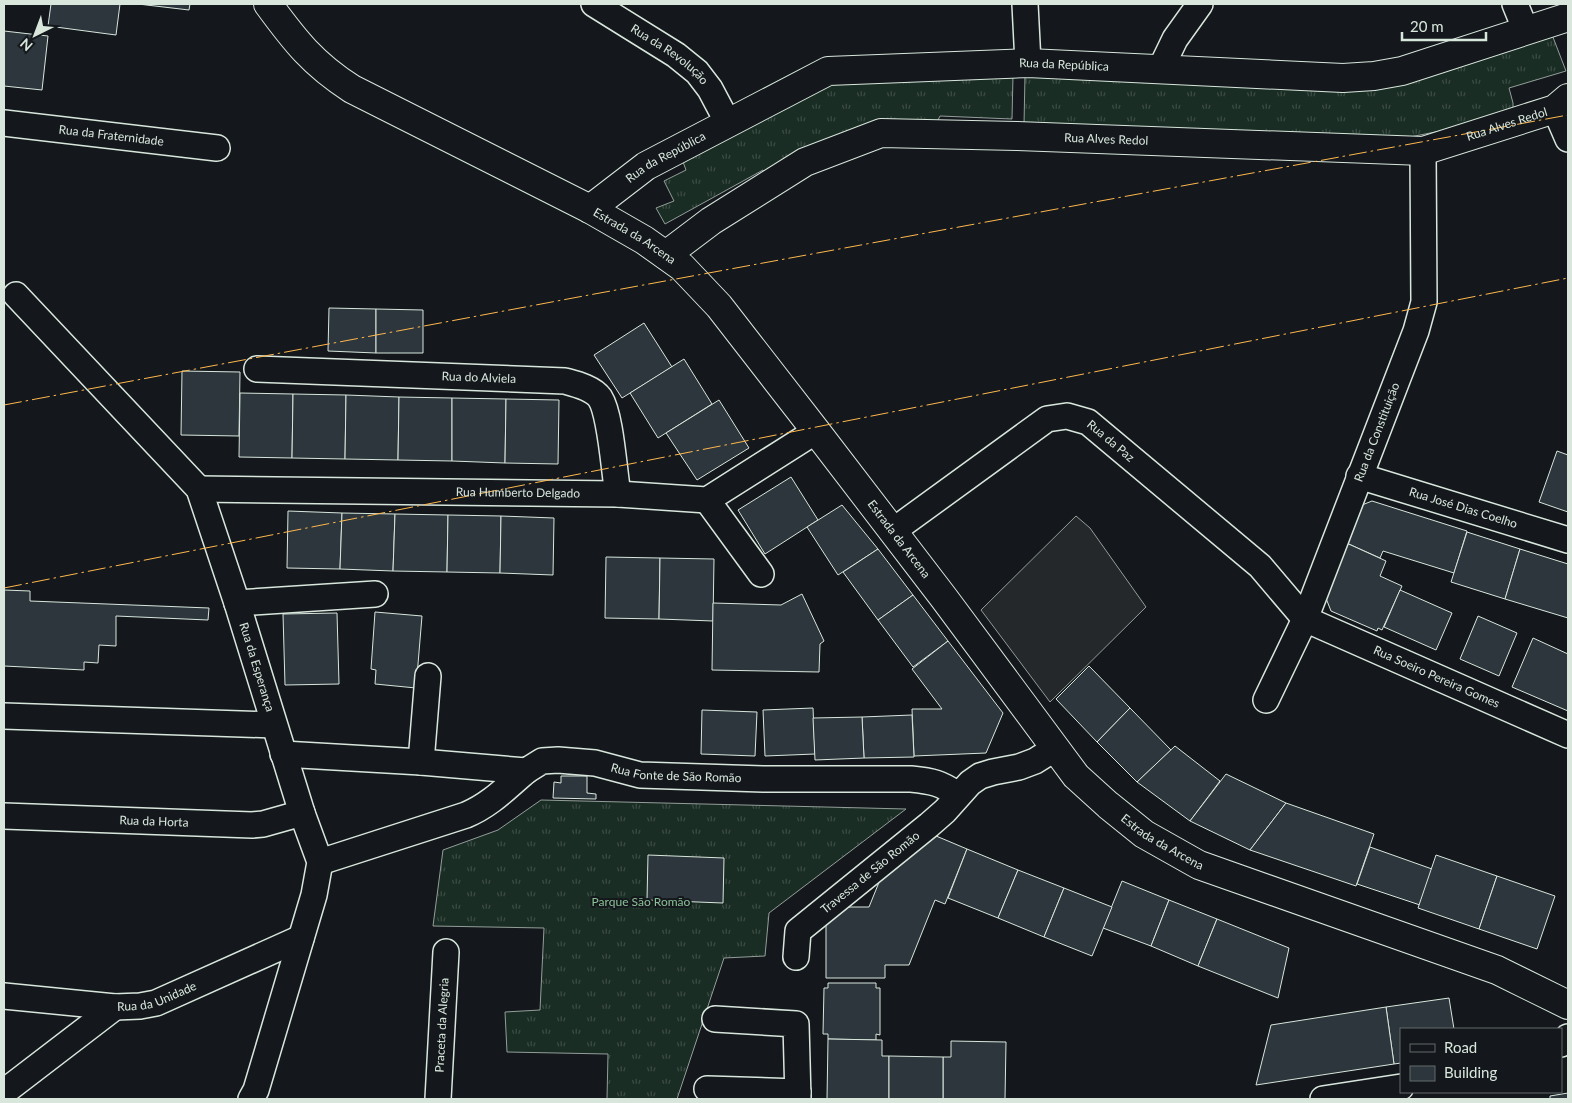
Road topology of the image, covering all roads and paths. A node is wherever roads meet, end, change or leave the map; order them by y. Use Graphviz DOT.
graph roads {
  1 [pos="268,4"];
  2 [pos="594,4"];
  3 [pos="1025,4"];
  4 [pos="1200,4"];
  5 [pos="1515,4"];
  6 [pos="1568,18"];
  7 [pos="1526,31"];
  8 [pos="1028,63"];
  9 [pos="1161,68"];
  10 [pos="1562,104"];
  11 [pos="4,123"];
  12 [pos="728,123"];
  13 [pos="1568,139"];
  14 [pos="217,148"];
  15 [pos="1423,151"];
  16 [pos="590,209"];
  17 [pos="666,255"];
  18 [pos="16,295"];
  19 [pos="257,369"];
  20 [pos="816,430"];
  21 [pos="1359,476"];
  22 [pos="199,490"];
  23 [pos="618,494"];
  24 [pos="708,500"];
  25 [pos="893,531"];
  26 [pos="1568,540"];
  27 [pos="761,574"];
  28 [pos="375,594"];
  29 [pos="237,603"];
  30 [pos="1304,619"];
  31 [pos="428,676"];
  32 [pos="1266,700"];
  33 [pos="4,716"];
  34 [pos="274,725"];
  35 [pos="1568,735"];
  36 [pos="1054,749"];
  37 [pos="283,754"];
  38 [pos="421,762"];
  39 [pos="526,771"];
  40 [pos="958,795"];
  41 [pos="302,813"];
  42 [pos="4,816"];
  43 [pos="320,862"];
  44 [pos="301,938"];
  45 [pos="446,952"];
  46 [pos="796,956"];
  47 [pos="4,996"];
  48 [pos="1568,1005"];
  49 [pos="116,1006"];
  50 [pos="715,1020"];
  51 [pos="1400,1087"];
  52 [pos="707,1089"];
  53 [pos="4,1092"];
  54 [pos="798,1096"];
  55 [pos="251,1099"];
  56 [pos="438,1099"];
  57 [pos="1323,1099"];
  1 -- 16 [label="street, Estrada da Arcena"];
  2 -- 12 [label="street, Rua da Revolução"];
  3 -- 8 [label="street"];
  4 -- 9 [label="street"];
  5 -- 7 [label="street"];
  6 -- 7 [label="street, Rua da República"];
  7 -- 9 [label="street, Rua da República"];
  8 -- 9 [label="street, Rua da República"];
  8 -- 12 [label="street, Rua da República"];
  10 -- 13 [label="street"];
  10 -- 15 [label="street, Rua Alves Redol"];
  11 -- 14 [label="street, Rua da Fraternidade"];
  12 -- 16 [label="street, Rua da República"];
  15 -- 17 [label="street, Rua Alves Redol"];
  15 -- 21 [label="street, Rua da Constituição"];
  16 -- 17 [label="street, Estrada da Arcena"];
  17 -- 20 [label="street, Estrada da Arcena"];
  18 -- 22 [label="street, Rua da Esperança"];
  19 -- 23 [label="street, Rua do Alviela"];
  20 -- 24 [label="street"];
  20 -- 25 [label="street, Estrada da Arcena"];
  21 -- 26 [label="street, Rua José Dias Coelho"];
  21 -- 30 [label="street, Rua da Constituição"];
  22 -- 23 [label="street, Rua Humberto Delgado"];
  22 -- 29 [label="street, Rua da Esperança"];
  23 -- 24 [label="street, Rua Humberto Delgado"];
  24 -- 27 [label="street"];
  25 -- 30 [label="street, Rua da Paz"];
  25 -- 36 [label="street, Estrada da Arcena"];
  28 -- 29 [label="street"];
  29 -- 34 [label="street, Rua da Esperança"];
  30 -- 32 [label="street, Rua da Constituição"];
  30 -- 35 [label="street, Rua Soeiro Pereira Gomes"];
  31 -- 38 [label="street"];
  33 -- 34 [label="street"];
  34 -- 37 [label="street, Rua da Esperança"];
  36 -- 40 [label="street"];
  36 -- 48 [label="street, Estrada da Arcena"];
  37 -- 38 [label="street"];
  37 -- 41 [label="street, Rua da Esperança"];
  38 -- 39 [label="street"];
  39 -- 40 [label="street, Rua Fonte de São Romão"];
  39 -- 43 [label="street"];
  40 -- 46 [label="street, Travessa de São Romão"];
  41 -- 42 [label="street, Rua da Horta"];
  41 -- 43 [label="street, Rua da Esperança"];
  43 -- 44 [label="street"];
  44 -- 49 [label="street, Rua da Unidade"];
  44 -- 55 [label="street"];
  45 -- 56 [label="street, Praceta da Alegria"];
  47 -- 49 [label="street, Rua da Unidade"];
  49 -- 53 [label="street"];
  50 -- 54 [label="street"];
  51 -- 57 [label="street"];
  52 -- 54 [label="street"];
}
